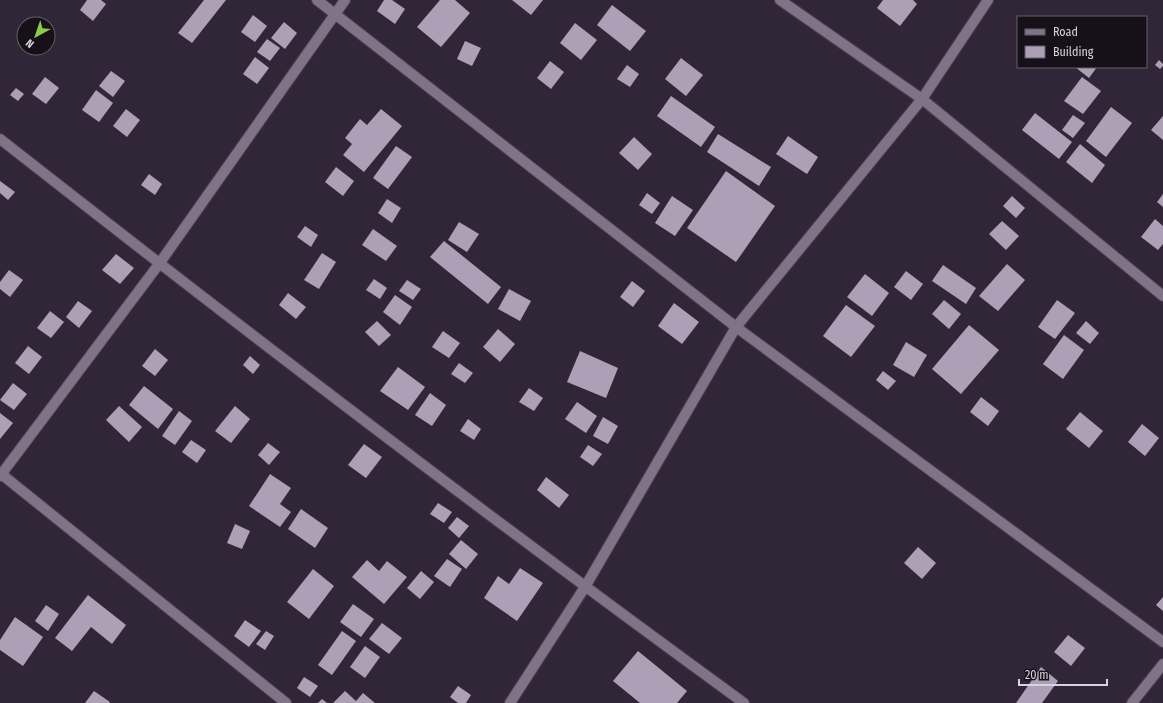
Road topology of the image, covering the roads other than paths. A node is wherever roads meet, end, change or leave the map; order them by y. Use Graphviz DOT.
graph roads {
  1 [pos="317,0"];
  2 [pos="345,0"];
  3 [pos="780,0"];
  4 [pos="988,0"];
  5 [pos="336,14"];
  6 [pos="922,99"];
  7 [pos="0,139"];
  8 [pos="159,264"];
  9 [pos="1163,296"];
  10 [pos="736,327"];
  11 [pos="0,474"];
  12 [pos="584,587"];
  13 [pos="1163,642"];
  14 [pos="1163,664"];
  15 [pos="286,703"];
  16 [pos="510,703"];
  17 [pos="744,703"];
  18 [pos="1132,703"];
  1 -- 5 [label="street"];
  2 -- 5 [label="street"];
  3 -- 6 [label="street"];
  4 -- 6 [label="street"];
  5 -- 8 [label="street"];
  5 -- 10 [label="street"];
  6 -- 9 [label="street"];
  6 -- 10 [label="street"];
  7 -- 8 [label="street"];
  8 -- 11 [label="street"];
  8 -- 12 [label="street"];
  10 -- 12 [label="street"];
  10 -- 13 [label="street"];
  11 -- 15 [label="street"];
  12 -- 16 [label="street"];
  12 -- 17 [label="street"];
  14 -- 18 [label="street"];
}
